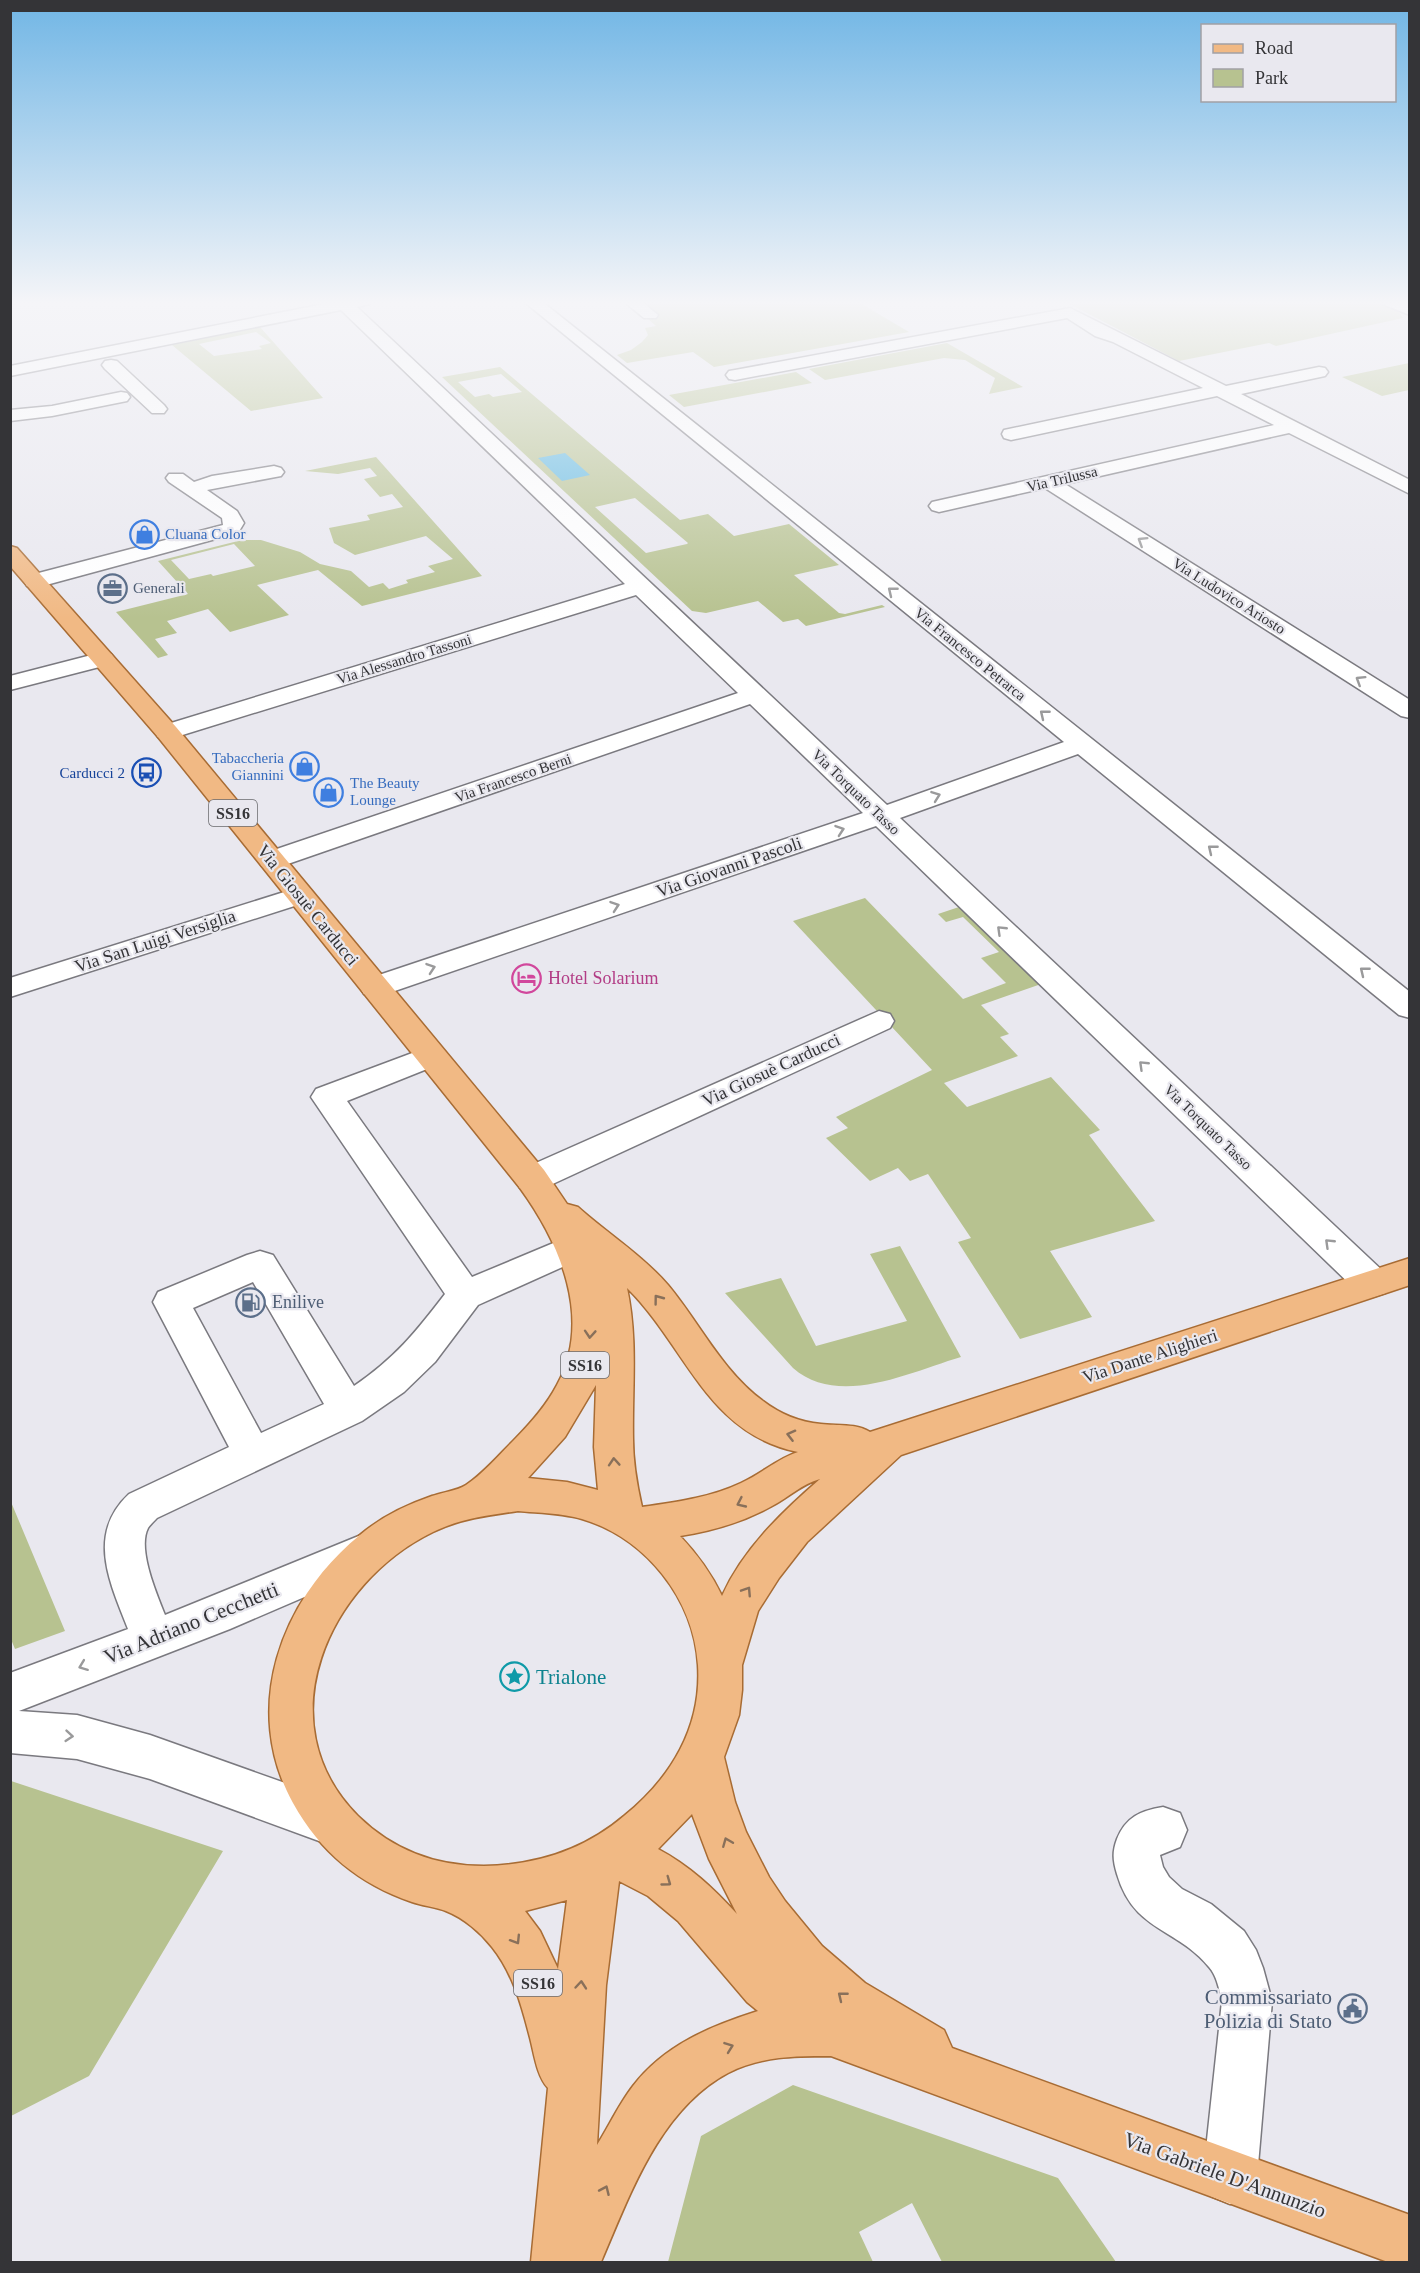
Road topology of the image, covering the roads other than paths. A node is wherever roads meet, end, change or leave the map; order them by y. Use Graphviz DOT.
graph roads {
  1 [pos="88,406"];
  2 [pos="155,406"];
  3 [pos="452,406"];
  4 [pos="662,406"];
  5 [pos="1147,406"];
  6 [pos="1250,406"];
  7 [pos="158,409"];
  8 [pos="10,416"];
  9 [pos="1291,427"];
  10 [pos="1011,434"];
  11 [pos="274,472"];
  12 [pos="1049,482"];
  13 [pos="1410,488"];
  14 [pos="939,507"];
  15 [pos="10,552"];
  16 [pos="35,581"];
  17 [pos="641,586"];
  18 [pos="103,659"];
  19 [pos="10,682"];
  20 [pos="754,695"];
  21 [pos="1410,711"];
  22 [pos="167,732"];
  23 [pos="1082,744"];
  24 [pos="881,816"];
  25 [pos="272,860"];
  26 [pos="300,895"];
  27 [pos="375,987"];
  28 [pos="10,988"];
  29 [pos="1410,1008"];
  30 [pos="879,1021"];
  31 [pos="432,1056"];
  32 [pos="541,1190"];
  33 [pos="581,1242"];
  34 [pos="1410,1270"];
  35 [pos="1372,1283"];
  36 [pos="465,1295"];
  37 [pos="348,1410"];
  38 [pos="891,1442"];
  39 [pos="253,1455"];
  40 [pos="478,1499"];
  41 [pos="630,1523"];
  42 [pos="371,1549"];
  43 [pos="153,1639"];
  44 [pos="721,1666"];
  45 [pos="10,1694"];
  46 [pos="10,1732"];
  47 [pos="702,1758"];
  48 [pos="330,1822"];
  49 [pos="1163,1830"];
  50 [pos="608,1858"];
  51 [pos="456,1890"];
  52 [pos="831,2030"];
  53 [pos="573,2106"];
  54 [pos="1040,2106"];
  55 [pos="1230,2177"];
  56 [pos="1410,2243"];
  57 [pos="559,2262"];
  58 [pos="573,2262"];
  1 -- 8 [label="street"];
  2 -- 7 [label="street"];
  3 -- 17 [label="street, Via Torquato Tasso"];
  23 -- 4 [label="street, Via Francesco Petrarca, one-way"];
  5 -- 10 [label="street"];
  6 -- 9 [label="street"];
  9 -- 12 [label="street, Via Trilussa"];
  9 -- 13 [label="street"];
  11 -- 16 [label="street"];
  12 -- 14 [label="street, Via Trilussa"];
  21 -- 12 [label="street, Via Ludovico Ariosto, one-way"];
  15 -- 16 [label="main road, Via Giosuè Carducci / SS16"];
  16 -- 18 [label="main road, Via Giosuè Carducci / SS16"];
  17 -- 20 [label="street, Via Torquato Tasso"];
  17 -- 22 [label="street, Via Alessandro Tassoni"];
  18 -- 19 [label="street"];
  18 -- 22 [label="main road, Via Giosuè Carducci / SS16"];
  20 -- 24 [label="street, Via Torquato Tasso"];
  20 -- 25 [label="street, Via Francesco Berni"];
  22 -- 25 [label="main road, Via Giosuè Carducci / SS16"];
  24 -- 23 [label="street, Via Giovanni Pascoli, one-way"];
  29 -- 23 [label="street, Via Francesco Petrarca, one-way"];
  27 -- 24 [label="street, Via Giovanni Pascoli, one-way"];
  35 -- 24 [label="street, Via Torquato Tasso, one-way"];
  25 -- 26 [label="main road, Via Giosuè Carducci / SS16"];
  26 -- 27 [label="main road, Via Giosuè Carducci / SS16"];
  26 -- 28 [label="street, Via San Luigi Versiglia"];
  27 -- 31 [label="main road, Via Giosuè Carducci / SS16"];
  30 -- 32 [label="street, Via Giosuè Carducci"];
  31 -- 32 [label="main road, Via Giosuè Carducci / SS16"];
  31 -- 36 [label="street"];
  32 -- 33 [label="main road, Via Giosuè Carducci / SS16"];
  33 -- 36 [label="street"];
  38 -- 33 [label="main road, Via Giosuè Carducci, one-way"];
  33 -- 40 [label="main road, Via Giosuè Carducci / SS16, one-way"];
  41 -- 33 [label="main road, Via Giosuè Carducci / SS16, one-way"];
  34 -- 35 [label="main road, Via Dante Alighieri"];
  35 -- 38 [label="main road, Via Dante Alighieri"];
  36 -- 37 [label="street"];
  37 -- 39 [label="street"];
  37 -- 39 [label="street"];
  38 -- 41 [label="main road, Via Dante Alighieri, one-way"];
  44 -- 38 [label="main road, Via Dante Alighieri, one-way"];
  39 -- 43 [label="street"];
  40 -- 41 [label="main road, SS16"];
  40 -- 42 [label="main road, SS16"];
  41 -- 44 [label="main road, SS16"];
  42 -- 43 [label="street, Via Adriano Cecchetti"];
  42 -- 48 [label="main road, SS16"];
  43 -- 45 [label="street, Via Adriano Cecchetti, one-way"];
  44 -- 47 [label="main road, SS16"];
  46 -- 48 [label="street, one-way"];
  47 -- 50 [label="main road, SS16"];
  54 -- 47 [label="main road, Via Gabriele D'Annunzio, one-way"];
  48 -- 51 [label="main road, SS16"];
  49 -- 55 [label="street"];
  50 -- 51 [label="main road, SS16"];
  50 -- 52 [label="main road, Via Gabriele D'Annunzio, one-way"];
  53 -- 50 [label="main road, SS16, one-way"];
  51 -- 53 [label="main road, SS16, one-way"];
  52 -- 54 [label="main road, Via Gabriele D'Annunzio"];
  58 -- 52 [label="main road, Via Gabriele D'Annunzio, one-way"];
  53 -- 57 [label="main road, SS16"];
  54 -- 55 [label="main road, Via Gabriele D'Annunzio"];
  55 -- 56 [label="main road, Via Gabriele D'Annunzio"];
}
